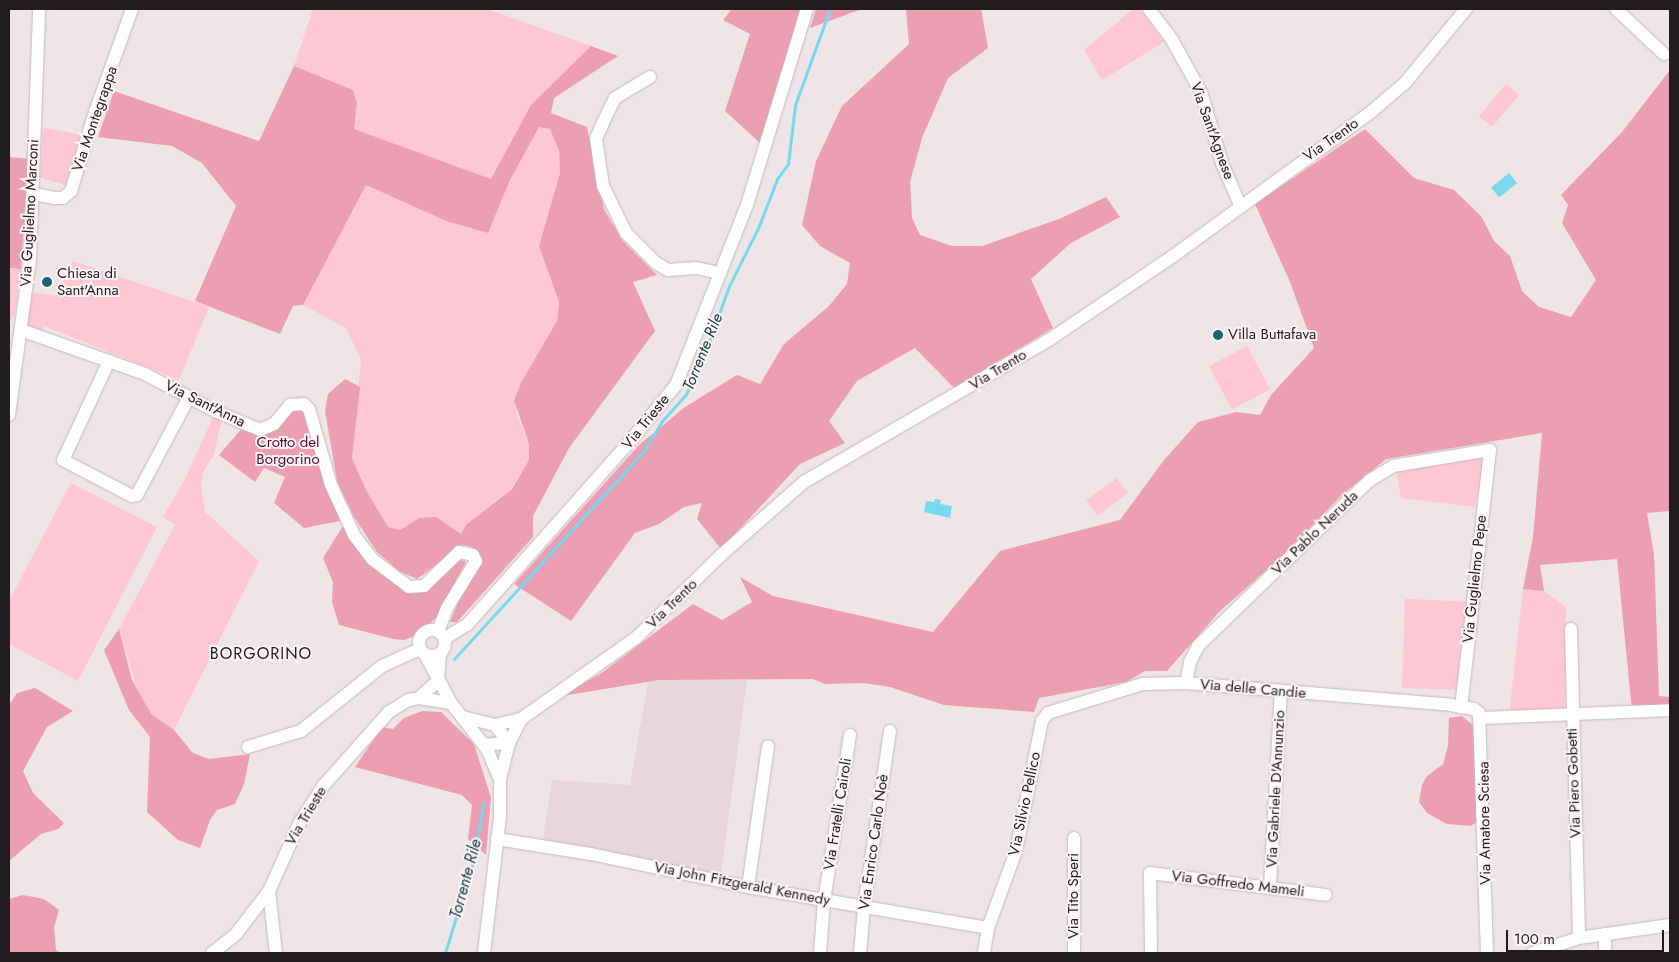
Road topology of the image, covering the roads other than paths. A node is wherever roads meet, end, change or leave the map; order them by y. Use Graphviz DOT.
graph roads {
  1 [pos="39,9"];
  2 [pos="132,9"];
  3 [pos="807,9"];
  4 [pos="1149,9"];
  5 [pos="1466,9"];
  6 [pos="1616,9"];
  7 [pos="1664,54"];
  8 [pos="650,77"];
  9 [pos="34,194"];
  10 [pos="1240,205"];
  11 [pos="720,273"];
  12 [pos="17,332"];
  13 [pos="109,361"];
  14 [pos="189,397"];
  15 [pos="9,415"];
  16 [pos="1490,450"];
  17 [pos="1571,629"];
  18 [pos="441,634"];
  19 [pos="423,652"];
  20 [pos="440,655"];
  21 [pos="438,681"];
  22 [pos="1186,683"];
  23 [pos="1281,691"];
  24 [pos="419,698"];
  25 [pos="451,703"];
  26 [pos="1461,707"];
  27 [pos="1670,710"];
  28 [pos="1048,713"];
  29 [pos="1572,714"];
  30 [pos="464,717"];
  31 [pos="1482,718"];
  32 [pos="521,719"];
  33 [pos="499,725"];
  34 [pos="890,731"];
  35 [pos="850,735"];
  36 [pos="509,743"];
  37 [pos="484,745"];
  38 [pos="768,746"];
  39 [pos="248,747"];
  40 [pos="500,779"];
  41 [pos="1074,838"];
  42 [pos="497,840"];
  43 [pos="1270,886"];
  44 [pos="748,887"];
  45 [pos="269,891"];
  46 [pos="1326,895"];
  47 [pos="824,901"];
  48 [pos="864,907"];
  49 [pos="1670,925"];
  50 [pos="988,928"];
  51 [pos="1605,934"];
  52 [pos="1579,938"];
  53 [pos="215,952"];
  54 [pos="276,953"];
  55 [pos="484,953"];
  56 [pos="820,953"];
  57 [pos="860,953"];
  58 [pos="984,953"];
  59 [pos="1074,953"];
  60 [pos="1151,953"];
  61 [pos="1487,953"];
  62 [pos="1535,953"];
  63 [pos="1605,953"];
  1 -- 9 [label="street, Via Guglielmo Marconi"];
  2 -- 9 [label="street, Via Montegrappa"];
  3 -- 11 [label="street, Via Trieste"];
  4 -- 10 [label="street, Via Sant'Agnese"];
  5 -- 10 [label="street, Via Trento"];
  6 -- 7 [label="street"];
  8 -- 11 [label="street"];
  9 -- 12 [label="street, Via Guglielmo Marconi"];
  10 -- 32 [label="street, Via Trento"];
  11 -- 18 [label="street, Via Trieste"];
  12 -- 13 [label="street, Via Sant'Anna"];
  12 -- 15 [label="street, Via Guglielmo Marconi"];
  13 -- 14 [label="street, Via Sant'Anna"];
  13 -- 14 [label="street"];
  14 -- 18 [label="street, Via Sant'Anna"];
  16 -- 22 [label="street, Via Pablo Neruda"];
  16 -- 26 [label="street, Via Guglielmo Pepe"];
  17 -- 29 [label="street, Via Piero Gobetti"];
  18 -- 19 [label="street"];
  18 -- 20 [label="street"];
  19 -- 20 [label="street"];
  19 -- 21 [label="street"];
  19 -- 39 [label="street"];
  20 -- 21 [label="street"];
  21 -- 24 [label="street, Via Trieste"];
  21 -- 25 [label="street, Via Trento"];
  22 -- 23 [label="street, Via delle Candie"];
  22 -- 28 [label="street, Via delle Candie"];
  23 -- 26 [label="street, Via delle Candie"];
  23 -- 43 [label="street, Via Gabriele D'Annunzio"];
  24 -- 25 [label="street"];
  24 -- 45 [label="street, Via Trieste"];
  25 -- 30 [label="street, Via Trento"];
  26 -- 31 [label="street"];
  27 -- 29 [label="street"];
  28 -- 50 [label="street, Via Silvio Pellico"];
  29 -- 31 [label="street"];
  29 -- 52 [label="street, Via Piero Gobetti"];
  30 -- 33 [label="street, Via Trento"];
  30 -- 37 [label="street, Via Trento"];
  31 -- 61 [label="street, Via Amatore Sciesa"];
  32 -- 33 [label="street, Via Trento"];
  32 -- 36 [label="street, Via Trento"];
  33 -- 36 [label="street"];
  33 -- 37 [label="street"];
  34 -- 48 [label="street, Via Enrico Carlo Noè"];
  35 -- 47 [label="street, Via Fratelli Cairoli"];
  36 -- 37 [label="street"];
  36 -- 40 [label="street, Via Trento"];
  37 -- 40 [label="street, Via Trento"];
  38 -- 44 [label="street"];
  40 -- 42 [label="street, Via Trento"];
  41 -- 59 [label="street, Via Tito Speri"];
  42 -- 44 [label="street, Via John Fitzgerald Kennedy"];
  42 -- 55 [label="street, Via Trento"];
  43 -- 46 [label="street, Via Goffredo Mameli"];
  43 -- 60 [label="street, Via Goffredo Mameli"];
  44 -- 47 [label="street, Via John Fitzgerald Kennedy"];
  45 -- 53 [label="street, Via Trieste"];
  45 -- 54 [label="street"];
  47 -- 48 [label="street, Via John Fitzgerald Kennedy"];
  47 -- 56 [label="street, Via Fratelli Cairoli"];
  48 -- 50 [label="street, Via John Fitzgerald Kennedy"];
  48 -- 57 [label="street, Via Enrico Carlo Noè"];
  49 -- 51 [label="street"];
  50 -- 58 [label="street, Via Silvio Pellico"];
  51 -- 52 [label="street"];
  51 -- 63 [label="street"];
  52 -- 62 [label="street"];
}
